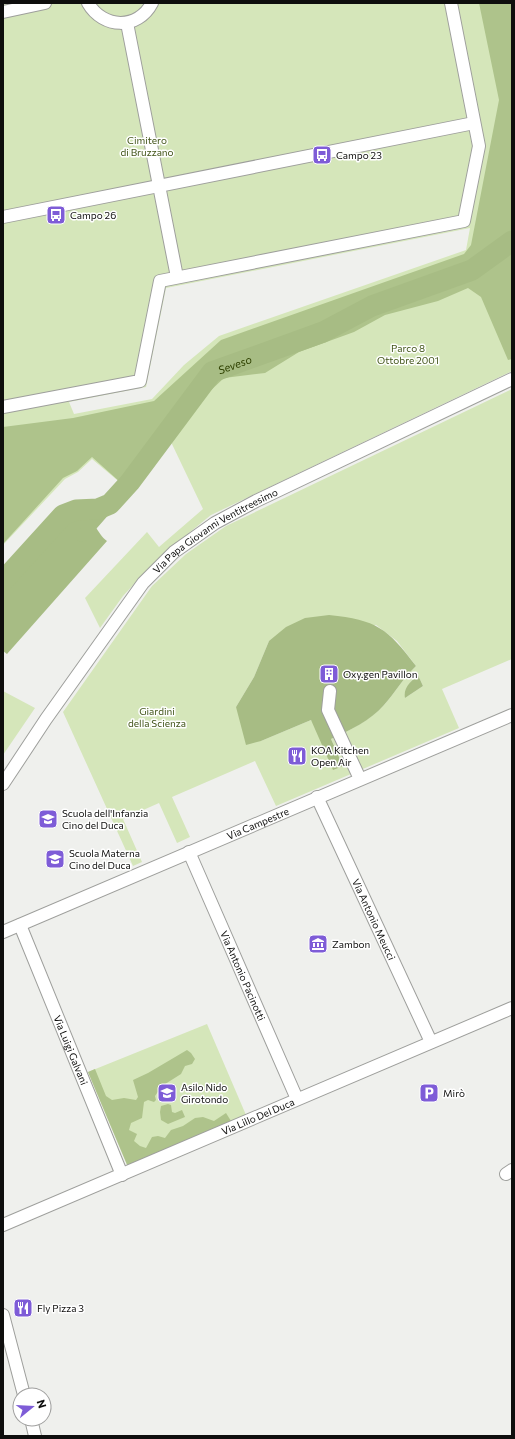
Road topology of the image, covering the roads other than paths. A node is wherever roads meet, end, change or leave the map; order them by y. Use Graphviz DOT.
graph roads {
  1 [pos="45,3"];
  2 [pos="88,3"];
  3 [pos="152,3"];
  4 [pos="451,3"];
  5 [pos="3,12"];
  6 [pos="127,23"];
  7 [pos="474,123"];
  8 [pos="159,186"];
  9 [pos="3,216"];
  10 [pos="177,277"];
  11 [pos="512,379"];
  12 [pos="3,407"];
  13 [pos="330,691"];
  14 [pos="512,715"];
  15 [pos="360,779"];
  16 [pos="3,784"];
  17 [pos="317,797"];
  18 [pos="189,852"];
  19 [pos="20,924"];
  20 [pos="3,932"];
  21 [pos="512,1008"];
  22 [pos="431,1042"];
  23 [pos="297,1099"];
  24 [pos="122,1175"];
  25 [pos="3,1225"];
  26 [pos="3,1315"];
  27 [pos="22,1387"];
  1 -- 5 [label="street"];
  2 -- 6 [label="street"];
  3 -- 6 [label="street"];
  4 -- 7 [label="street"];
  6 -- 8 [label="street"];
  7 -- 8 [label="street"];
  7 -- 10 [label="street"];
  8 -- 9 [label="street"];
  8 -- 10 [label="street"];
  10 -- 12 [label="street"];
  11 -- 16 [label="street, Via Papa Giovanni Ventitreesimo"];
  13 -- 15 [label="street"];
  14 -- 15 [label="street, Via Campestre"];
  15 -- 17 [label="street, Via Campestre"];
  17 -- 18 [label="street, Via Campestre"];
  17 -- 22 [label="street, Via Antonio Meucci"];
  18 -- 19 [label="street, Via Campestre"];
  18 -- 23 [label="street, Via Antonio Pacinotti"];
  19 -- 20 [label="street, Via Campestre"];
  19 -- 24 [label="street, Via Luigi Galvani"];
  21 -- 22 [label="street, Via Lillo Del Duca"];
  22 -- 23 [label="street, Via Lillo Del Duca"];
  23 -- 24 [label="street, Via Lillo Del Duca"];
  24 -- 25 [label="street, Via Lillo Del Duca"];
  26 -- 27 [label="street"];
}
